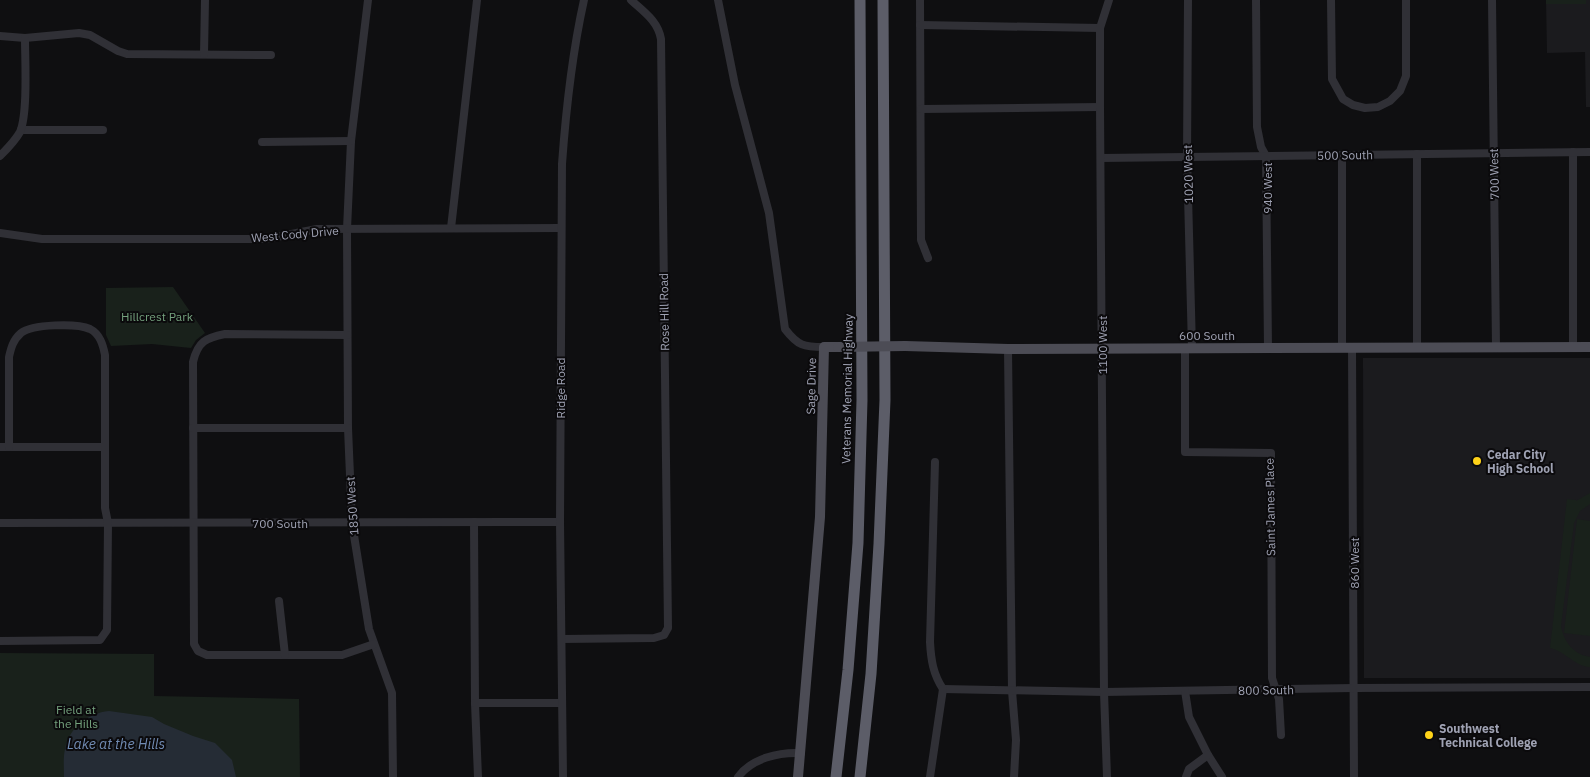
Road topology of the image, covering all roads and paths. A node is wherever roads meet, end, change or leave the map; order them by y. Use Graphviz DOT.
graph roads {
  1 [pos="205,0"];
  2 [pos="368,0"];
  3 [pos="477,0"];
  4 [pos="584,0"];
  5 [pos="631,0"];
  6 [pos="718,0"];
  7 [pos="860,0"];
  8 [pos="883,0"];
  9 [pos="920,0"];
  10 [pos="1110,0"];
  11 [pos="1188,0"];
  12 [pos="1256,0"];
  13 [pos="1331,0"];
  14 [pos="1406,0"];
  15 [pos="1492,0"];
  16 [pos="920,25"];
  17 [pos="1100,28"];
  18 [pos="0,36"];
  19 [pos="25,38"];
  20 [pos="204,54"];
  21 [pos="271,55"];
  22 [pos="1100,107"];
  23 [pos="921,109"];
  24 [pos="21,130"];
  25 [pos="103,130"];
  26 [pos="351,141"];
  27 [pos="262,142"];
  28 [pos="1494,152"];
  29 [pos="1573,152"];
  30 [pos="1590,152"];
  31 [pos="1417,154"];
  32 [pos="1342,155"];
  33 [pos="0,156"];
  34 [pos="1266,156"];
  35 [pos="1188,157"];
  36 [pos="1101,158"];
  37 [pos="450,228"];
  38 [pos="560,228"];
  39 [pos="347,230"];
  40 [pos="0,233"];
  41 [pos="928,258"];
  42 [pos="347,335"];
  43 [pos="824,347"];
  44 [pos="1496,347"];
  45 [pos="1573,347"];
  46 [pos="1590,347"];
  47 [pos="1102,348"];
  48 [pos="1188,348"];
  49 [pos="1268,348"];
  50 [pos="1347,348"];
  51 [pos="1417,348"];
  52 [pos="1008,349"];
  53 [pos="193,428"];
  54 [pos="348,428"];
  55 [pos="0,447"];
  56 [pos="9,447"];
  57 [pos="104,447"];
  58 [pos="935,462"];
  59 [pos="474,522"];
  60 [pos="560,522"];
  61 [pos="0,523"];
  62 [pos="108,523"];
  63 [pos="194,523"];
  64 [pos="352,523"];
  65 [pos="279,601"];
  66 [pos="562,639"];
  67 [pos="0,641"];
  68 [pos="374,644"];
  69 [pos="285,655"];
  70 [pos="1590,687"];
  71 [pos="1354,688"];
  72 [pos="943,689"];
  73 [pos="1275,690"];
  74 [pos="1012,691"];
  75 [pos="1185,691"];
  76 [pos="1104,692"];
  77 [pos="475,703"];
  78 [pos="562,703"];
  79 [pos="1281,735"];
  80 [pos="801,753"];
  81 [pos="1208,755"];
  82 [pos="394,777"];
  83 [pos="478,777"];
  84 [pos="563,777"];
  85 [pos="738,777"];
  86 [pos="798,777"];
  87 [pos="836,777"];
  88 [pos="860,777"];
  89 [pos="930,777"];
  90 [pos="1014,777"];
  91 [pos="1107,777"];
  92 [pos="1186,777"];
  93 [pos="1222,777"];
  94 [pos="1354,777"];
  1 -- 20 [label="street"];
  2 -- 26 [label="street, 1850 West"];
  3 -- 37 [label="street"];
  4 -- 38 [label="street, Ridge Road"];
  5 -- 66 [label="street, Rose Hill Road"];
  6 -- 43 [label="street, Sage Drive"];
  7 -- 87 [label="highway, Veterans Memorial Highway"];
  8 -- 88 [label="highway"];
  9 -- 16 [label="street"];
  10 -- 17 [label="street, 1100 West"];
  11 -- 35 [label="street, 1020 West"];
  12 -- 34 [label="street, 940 West"];
  13 -- 14 [label="street"];
  15 -- 28 [label="street, 700 West"];
  16 -- 17 [label="street"];
  16 -- 23 [label="street"];
  17 -- 22 [label="street, 1100 West"];
  18 -- 19 [label="street"];
  19 -- 20 [label="street"];
  19 -- 24 [label="street"];
  20 -- 21 [label="street"];
  22 -- 23 [label="street"];
  22 -- 36 [label="street, 1100 West"];
  23 -- 41 [label="street"];
  24 -- 25 [label="street"];
  24 -- 33 [label="street"];
  26 -- 27 [label="street"];
  26 -- 39 [label="street, 1850 West"];
  28 -- 29 [label="street, 500 South"];
  28 -- 31 [label="street, 500 South"];
  28 -- 44 [label="street, 700 West"];
  29 -- 30 [label="street, 500 South"];
  29 -- 45 [label="street"];
  31 -- 32 [label="street, 500 South"];
  31 -- 51 [label="street"];
  32 -- 34 [label="street, 500 South"];
  32 -- 50 [label="street, 860 West"];
  34 -- 35 [label="street, 500 South"];
  34 -- 49 [label="street, 940 West"];
  35 -- 36 [label="street, 500 South"];
  35 -- 48 [label="street, 1020 West"];
  36 -- 47 [label="street, 1100 West"];
  37 -- 38 [label="street, West Cody Drive"];
  37 -- 39 [label="street, West Cody Drive"];
  38 -- 60 [label="street, Ridge Road"];
  39 -- 40 [label="street, West Cody Drive"];
  39 -- 42 [label="street, 1850 West"];
  42 -- 53 [label="street"];
  42 -- 54 [label="street, 1850 West"];
  43 -- 52 [label="main road, 600 South, bridge"];
  43 -- 80 [label="main road, Sage Drive"];
  44 -- 45 [label="main road, 600 South"];
  44 -- 51 [label="main road, 600 South"];
  45 -- 46 [label="main road, 600 South"];
  47 -- 48 [label="main road, 600 South"];
  47 -- 52 [label="main road, 600 South"];
  47 -- 76 [label="street, 1100 West"];
  48 -- 49 [label="main road, 600 South"];
  48 -- 73 [label="street, Saint James Place"];
  49 -- 50 [label="main road, 600 South"];
  50 -- 51 [label="main road, 600 South"];
  50 -- 71 [label="street, 860 West"];
  52 -- 74 [label="street"];
  53 -- 54 [label="street"];
  53 -- 63 [label="street"];
  54 -- 64 [label="street, 1850 West"];
  55 -- 56 [label="street"];
  56 -- 57 [label="street"];
  56 -- 57 [label="street"];
  57 -- 62 [label="street"];
  58 -- 72 [label="street"];
  59 -- 60 [label="street, 700 South"];
  59 -- 64 [label="street, 700 South"];
  59 -- 77 [label="street"];
  60 -- 66 [label="street, Ridge Road"];
  61 -- 62 [label="street, 700 South"];
  62 -- 63 [label="street, 700 South"];
  62 -- 67 [label="street"];
  63 -- 64 [label="street, 700 South"];
  63 -- 69 [label="street"];
  64 -- 68 [label="street, 1850 West"];
  65 -- 69 [label="street"];
  66 -- 78 [label="street, Ridge Road"];
  68 -- 69 [label="street"];
  68 -- 82 [label="street, 1850 West"];
  70 -- 71 [label="street, 800 South"];
  71 -- 73 [label="street, 800 South"];
  71 -- 94 [label="street, 860 West"];
  72 -- 74 [label="street, 800 South"];
  72 -- 89 [label="street"];
  73 -- 75 [label="street, 800 South"];
  73 -- 79 [label="street"];
  74 -- 76 [label="street, 800 South"];
  74 -- 90 [label="street"];
  75 -- 76 [label="street, 800 South"];
  75 -- 81 [label="street"];
  76 -- 91 [label="street, 1100 West"];
  77 -- 78 [label="street"];
  77 -- 83 [label="street"];
  78 -- 84 [label="street, Ridge Road"];
  80 -- 85 [label="street"];
  80 -- 86 [label="main road, Sage Drive"];
  81 -- 92 [label="street"];
  81 -- 93 [label="street"];
}
